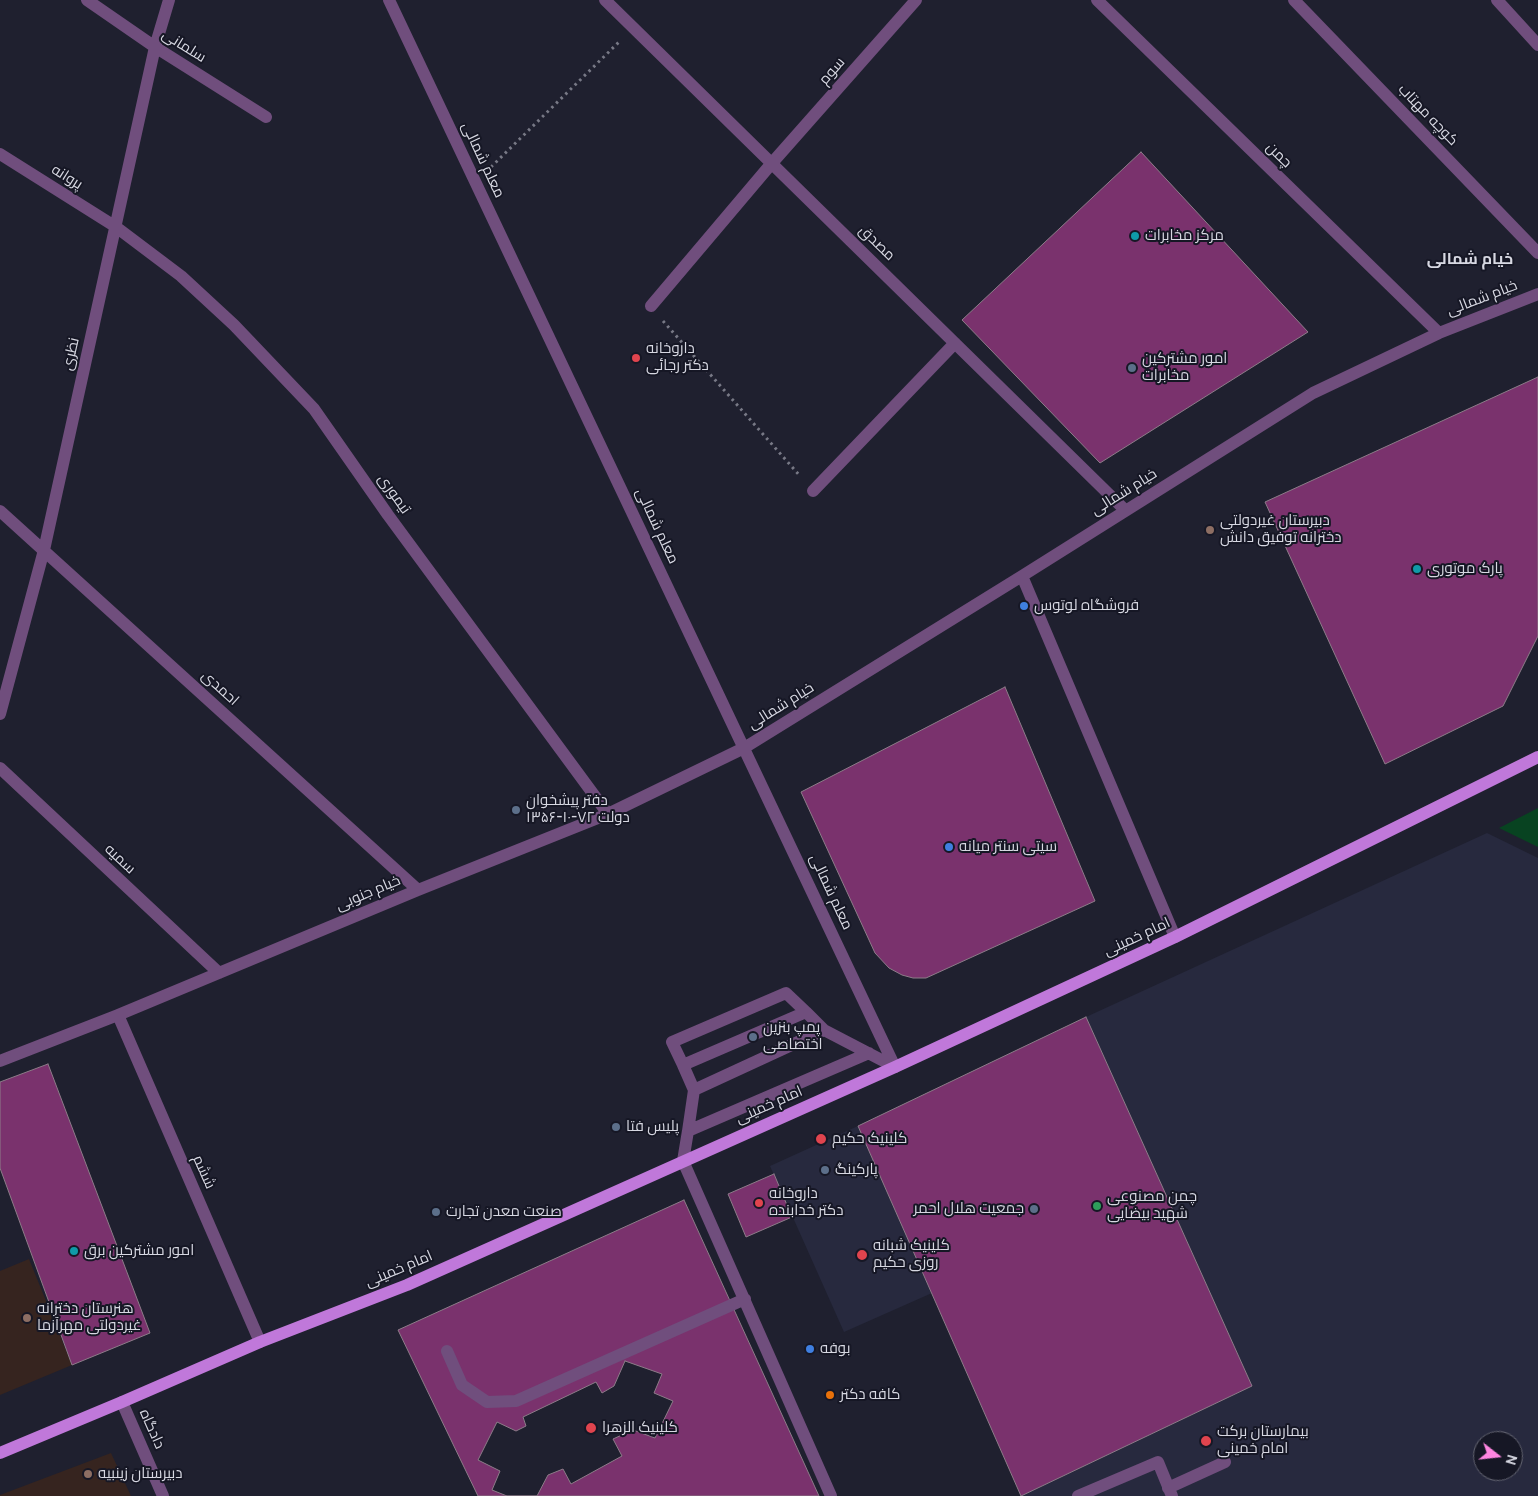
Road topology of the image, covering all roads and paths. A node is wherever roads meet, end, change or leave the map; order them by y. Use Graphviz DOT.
graph roads {
  1 [pos="87,0"];
  2 [pos="169,0"];
  3 [pos="389,0"];
  4 [pos="916,0"];
  5 [pos="1097,0"];
  6 [pos="1294,0"];
  7 [pos="1498,0"];
  8 [pos="608,1"];
  9 [pos="634,28"];
  10 [pos="1538,45"];
  11 [pos="155,47"];
  12 [pos="266,116"];
  13 [pos="0,154"];
  14 [pos="772,163"];
  15 [pos="475,182"];
  16 [pos="116,228"];
  17 [pos="1538,252"];
  18 [pos="1538,294"];
  19 [pos="650,306"];
  20 [pos="1439,333"];
  21 [pos="955,343"];
  22 [pos="813,491"];
  23 [pos="1125,510"];
  24 [pos="0,511"];
  25 [pos="44,550"];
  26 [pos="1022,576"];
  27 [pos="0,714"];
  28 [pos="744,748"];
  29 [pos="1538,757"];
  30 [pos="0,768"];
  31 [pos="608,814"];
  32 [pos="418,890"];
  33 [pos="1175,938"];
  34 [pos="219,973"];
  35 [pos="806,1012"];
  36 [pos="118,1016"];
  37 [pos="824,1030"];
  38 [pos="869,1053"];
  39 [pos="0,1061"];
  40 [pos="683,1065"];
  41 [pos="895,1066"];
  42 [pos="694,1090"];
  43 [pos="688,1130"];
  44 [pos="683,1161"];
  45 [pos="745,1299"];
  46 [pos="260,1342"];
  47 [pos="447,1351"];
  48 [pos="122,1402"];
  49 [pos="0,1453"];
  50 [pos="1224,1462"];
  51 [pos="1170,1492"];
  52 [pos="163,1496"];
  53 [pos="831,1496"];
  54 [pos="1078,1496"];
  1 -- 11 [label="street, سلمانی"];
  2 -- 11 [label="street, نظری"];
  3 -- 15 [label="street, معلم شمالی"];
  4 -- 14 [label="street, سوم"];
  5 -- 20 [label="street, چمن"];
  6 -- 17 [label="street, کوچه مهتاب"];
  7 -- 10 [label="street"];
  8 -- 9 [label="street, مصدق"];
  9 -- 14 [label="street, مصدق"];
  9 -- 15 [label="path"];
  11 -- 12 [label="street, سلمانی"];
  11 -- 16 [label="street, نظری"];
  13 -- 16 [label="street, پروانه"];
  14 -- 19 [label="street, سوم"];
  14 -- 21 [label="street, مصدق"];
  15 -- 28 [label="street, معلم شمالی"];
  16 -- 25 [label="street, نظری"];
  16 -- 31 [label="street, تیموری"];
  18 -- 20 [label="street, خیام شمالی"];
  19 -- 22 [label="path"];
  20 -- 23 [label="street, خیام شمالی"];
  21 -- 22 [label="street"];
  21 -- 23 [label="street, مصدق"];
  23 -- 26 [label="street, خیام شمالی"];
  24 -- 25 [label="street, احمدی"];
  25 -- 27 [label="street, نظری"];
  25 -- 32 [label="street, احمدی"];
  26 -- 28 [label="street, خیام شمالی"];
  26 -- 33 [label="street"];
  28 -- 31 [label="street, خیام جنوبی"];
  28 -- 41 [label="street, معلم شمالی"];
  29 -- 33 [label="main road, امام خمینی"];
  30 -- 34 [label="street, سميه"];
  31 -- 32 [label="street, خیام جنوبی"];
  32 -- 34 [label="street, خیام جنوبی"];
  33 -- 41 [label="main road, امام خمینی"];
  34 -- 36 [label="street, خیام جنوبی"];
  35 -- 37 [label="street"];
  35 -- 40 [label="street"];
  35 -- 40 [label="street"];
  36 -- 39 [label="street, خیام جنوبی"];
  36 -- 46 [label="street, ششم"];
  37 -- 38 [label="street"];
  37 -- 42 [label="street"];
  38 -- 41 [label="street"];
  38 -- 43 [label="street"];
  40 -- 42 [label="street"];
  41 -- 44 [label="main road, امام خمینی"];
  42 -- 43 [label="street"];
  43 -- 44 [label="street"];
  44 -- 45 [label="street"];
  44 -- 46 [label="main road, امام خمینی"];
  45 -- 47 [label="street"];
  45 -- 53 [label="street"];
  46 -- 48 [label="main road, امام خمینی"];
  48 -- 49 [label="main road, امام خمینی"];
  48 -- 52 [label="street, دادگاه"];
  50 -- 51 [label="street"];
  51 -- 54 [label="street"];
}
